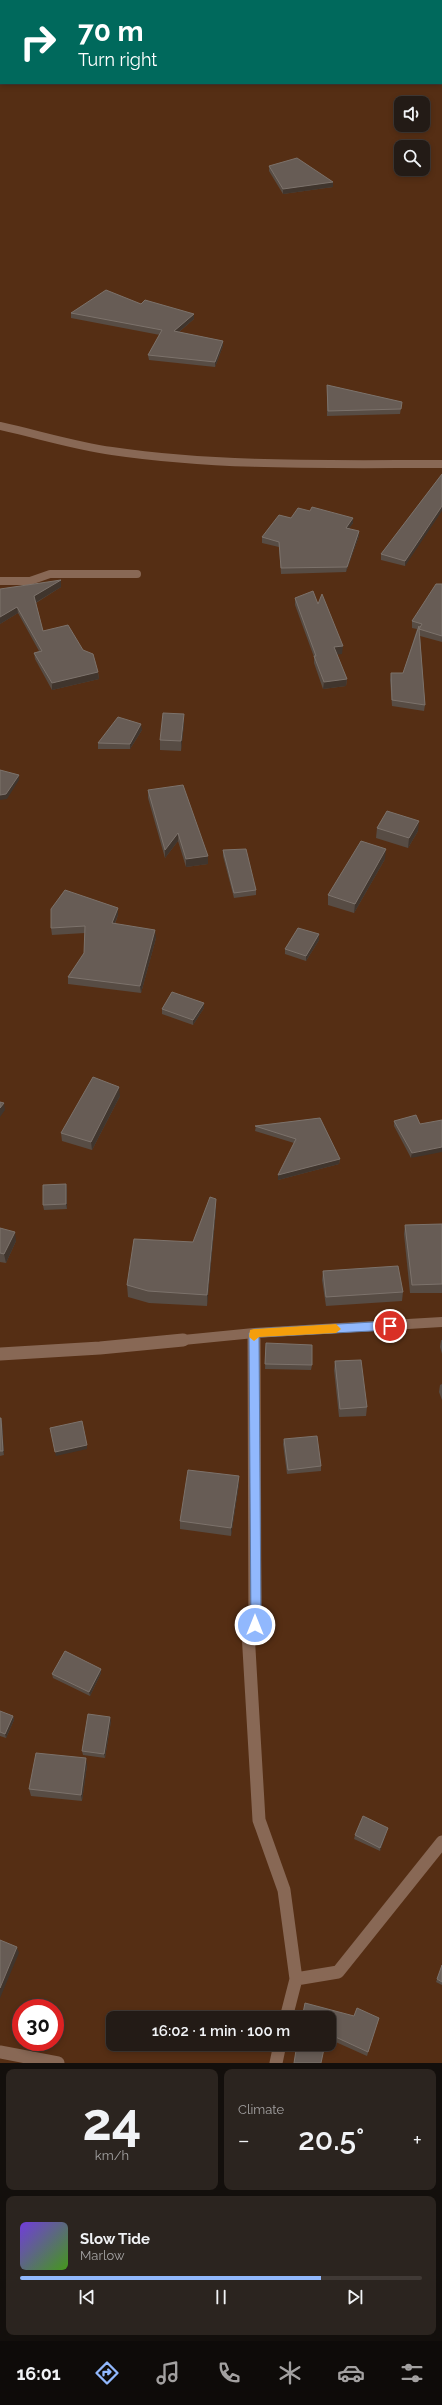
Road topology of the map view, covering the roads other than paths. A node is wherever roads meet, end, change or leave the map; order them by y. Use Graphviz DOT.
graph roads {
  1 [pos="0,426"];
  2 [pos="442,464"];
  3 [pos="136,574"];
  4 [pos="0,581"];
  5 [pos="442,1322"];
  6 [pos="254,1333"];
  7 [pos="0,1354"];
  8 [pos="442,1842"];
  9 [pos="296,1979"];
  10 [pos="288,2011"];
  11 [pos="279,2051"];
  12 [pos="0,2052"];
  13 [pos="58,2063"];
  14 [pos="276,2063"];
  1 -- 2 [label="street"];
  3 -- 4 [label="street"];
  5 -- 6 [label="street"];
  6 -- 7 [label="street"];
  6 -- 9 [label="street"];
  8 -- 9 [label="street"];
  9 -- 10 [label="street"];
  11 -- 14 [label="street"];
  12 -- 13 [label="street"];
}
